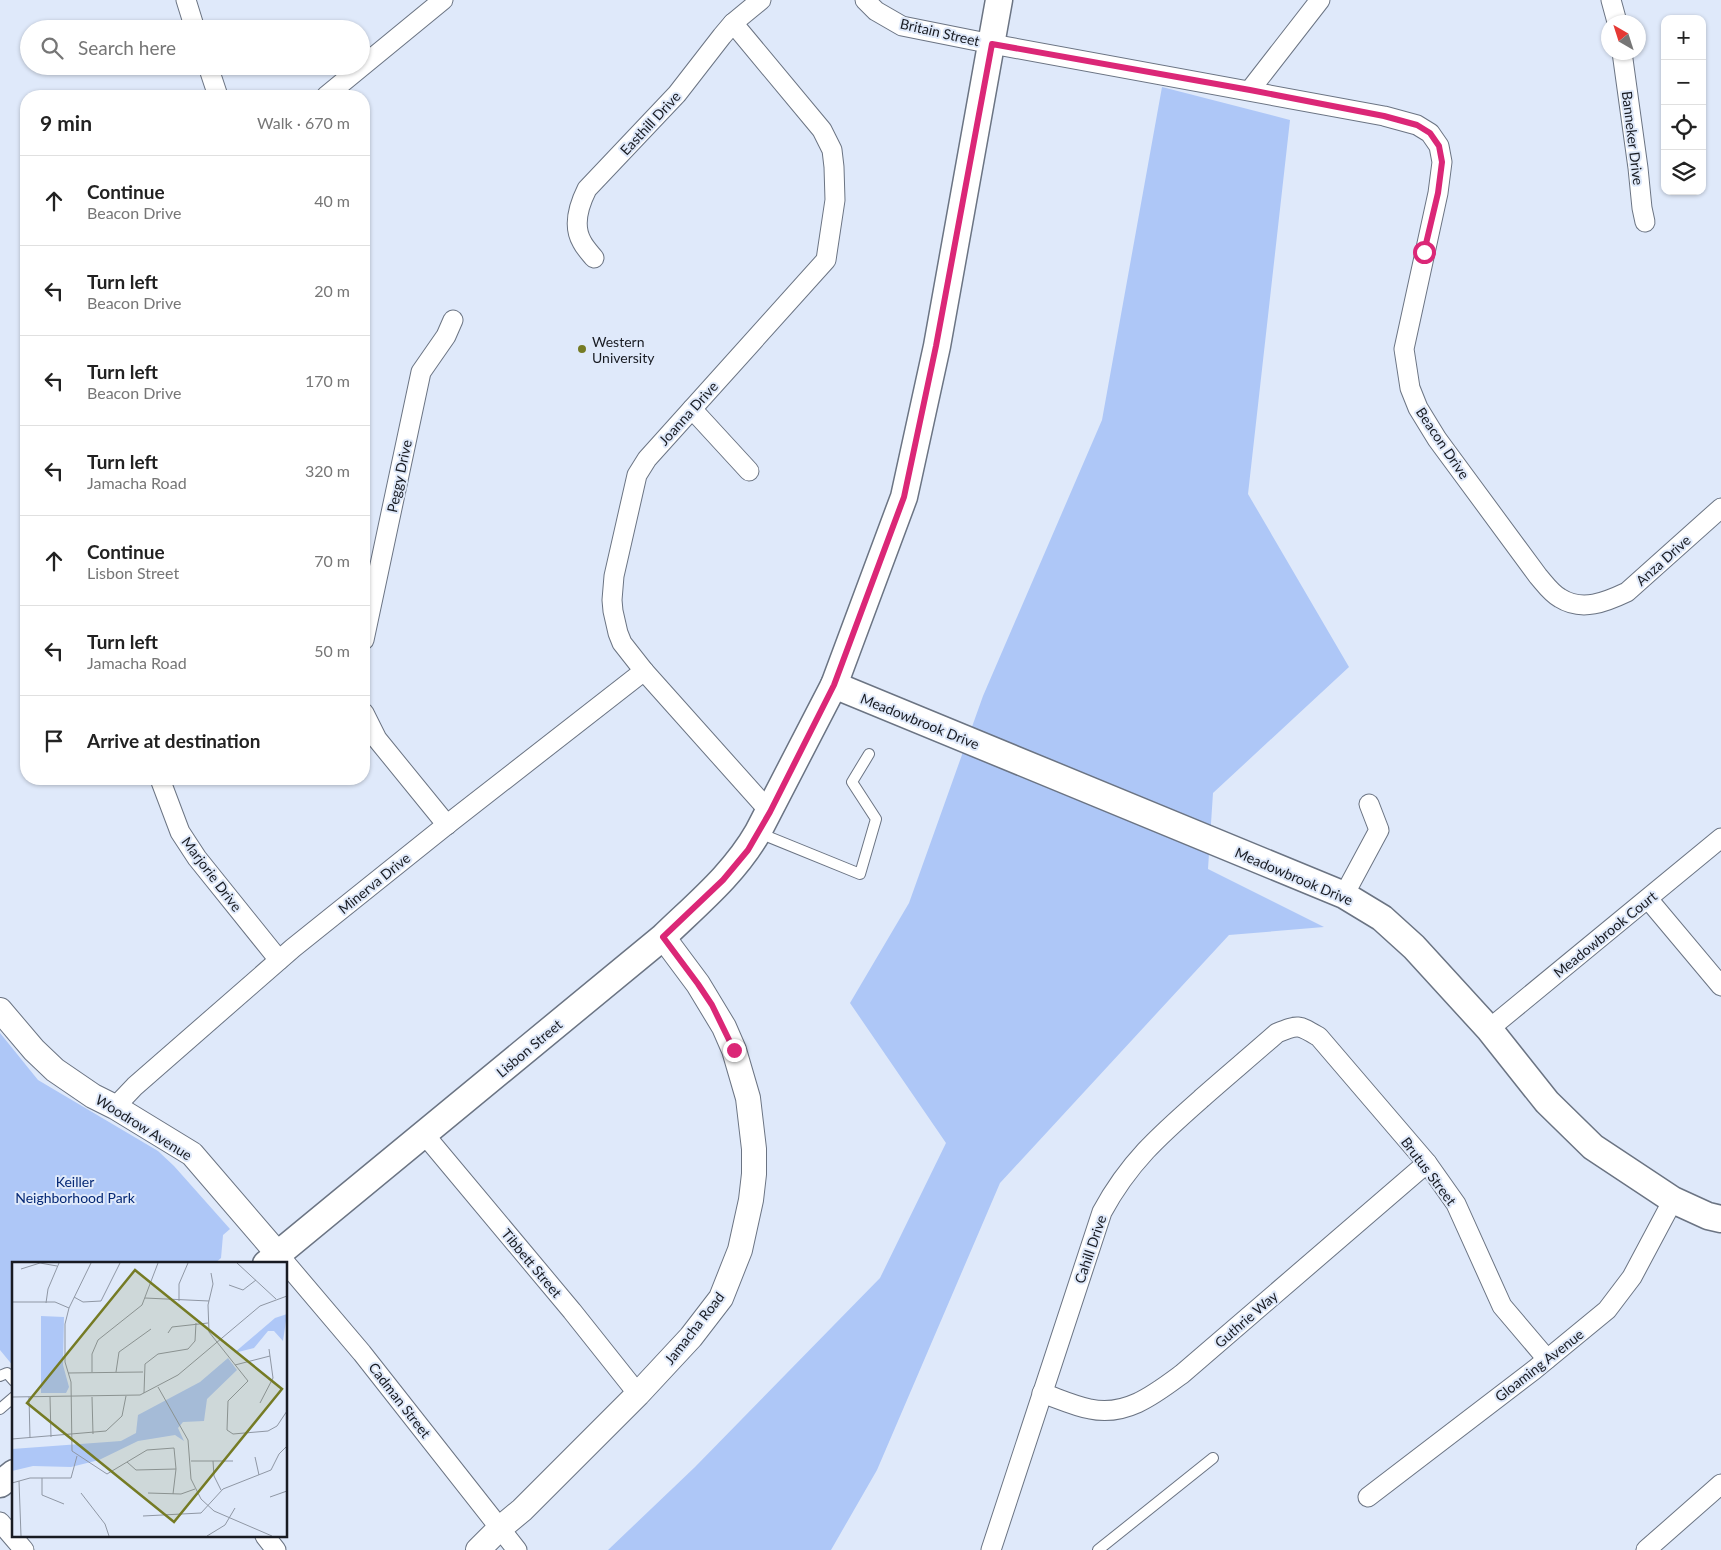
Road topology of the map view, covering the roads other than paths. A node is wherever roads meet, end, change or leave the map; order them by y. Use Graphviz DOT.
graph roads {
  1 [pos="186,0"];
  2 [pos="443,0"];
  3 [pos="761,0"];
  4 [pos="865,0"];
  5 [pos="998,0"];
  6 [pos="1320,0"];
  7 [pos="1610,0"];
  8 [pos="1615,15"];
  9 [pos="192,20"];
  10 [pos="734,23"];
  11 [pos="992,44"];
  12 [pos="370,60"];
  13 [pos="1623,60"];
  14 [pos="211,75"];
  15 [pos="352,75"];
  16 [pos="216,90"];
  17 [pos="333,90"];
  18 [pos="1250,90"];
  19 [pos="1645,222"];
  20 [pos="594,258"];
  21 [pos="453,320"];
  22 [pos="692,409"];
  23 [pos="749,471"];
  24 [pos="1721,508"];
  25 [pos="1598,603"];
  26 [pos="370,612"];
  27 [pos="644,671"];
  28 [pos="834,685"];
  29 [pos="370,725"];
  30 [pos="869,754"];
  31 [pos="162,785"];
  32 [pos="1369,804"];
  33 [pos="764,822"];
  34 [pos="447,825"];
  35 [pos="1721,838"];
  36 [pos="1344,895"];
  37 [pos="1648,899"];
  38 [pos="663,937"];
  39 [pos="279,960"];
  40 [pos="1721,986"];
  41 [pos="0,1010"];
  42 [pos="1302,1026"];
  43 [pos="1489,1029"];
  44 [pos="116,1107"];
  45 [pos="424,1134"];
  46 [pos="1426,1163"];
  47 [pos="1674,1200"];
  48 [pos="1721,1219"];
  49 [pos="272,1259"];
  50 [pos="288,1276"];
  51 [pos="1547,1359"];
  52 [pos="1042,1393"];
  53 [pos="638,1394"];
  54 [pos="12,1399"];
  55 [pos="0,1409"];
  56 [pos="1213,1458"];
  57 [pos="12,1475"];
  58 [pos="0,1484"];
  59 [pos="1721,1484"];
  60 [pos="1368,1497"];
  61 [pos="0,1522"];
  62 [pos="500,1529"];
  63 [pos="12,1536"];
  64 [pos="14,1538"];
  65 [pos="267,1538"];
  66 [pos="24,1550"];
  67 [pos="276,1550"];
  68 [pos="478,1550"];
  69 [pos="518,1550"];
  70 [pos="991,1550"];
  71 [pos="1098,1550"];
  72 [pos="1646,1550"];
  1 -- 9 [label="street"];
  2 -- 12 [label="street"];
  3 -- 10 [label="street, Easthill Drive"];
  4 -- 11 [label="street, Britain Street"];
  5 -- 11 [label="main road"];
  6 -- 18 [label="street"];
  7 -- 8 [label="street"];
  10 -- 20 [label="street, Easthill Drive"];
  10 -- 22 [label="street, Joanna Drive"];
  11 -- 18 [label="street, Beacon Drive"];
  11 -- 28 [label="main road"];
  13 -- 19 [label="street, Banneker Drive"];
  14 -- 16 [label="street"];
  15 -- 17 [label="street"];
  18 -- 25 [label="street, Beacon Drive"];
  21 -- 26 [label="street, Peggy Drive"];
  22 -- 23 [label="street"];
  22 -- 27 [label="street, Joanna Drive"];
  24 -- 25 [label="street, Anza Drive"];
  27 -- 33 [label="street, Joanna Drive"];
  27 -- 34 [label="street, Minerva Drive"];
  28 -- 33 [label="main road"];
  28 -- 36 [label="main road, Meadowbrook Drive"];
  29 -- 34 [label="street"];
  30 -- 33 [label="lane"];
  31 -- 39 [label="street, Marjorie Drive"];
  32 -- 36 [label="street"];
  33 -- 38 [label="main road, Lisbon Street"];
  34 -- 39 [label="street, Minerva Drive"];
  35 -- 37 [label="street, Meadowbrook Court"];
  36 -- 43 [label="main road, Meadowbrook Drive"];
  37 -- 40 [label="street"];
  37 -- 43 [label="street, Meadowbrook Court"];
  38 -- 45 [label="main road, Lisbon Street"];
  38 -- 53 [label="street, Jamacha Road"];
  39 -- 44 [label="street, Minerva Drive"];
  41 -- 44 [label="street, Woodrow Avenue"];
  42 -- 46 [label="street, Brutus Street"];
  42 -- 52 [label="street, Cahill Drive"];
  43 -- 47 [label="main road, Meadowbrook Drive"];
  44 -- 49 [label="street, Woodrow Avenue"];
  45 -- 49 [label="main road, Lisbon Street"];
  45 -- 53 [label="street, Tibbett Street"];
  46 -- 51 [label="street, Brutus Street"];
  46 -- 52 [label="street, Guthrie Way"];
  47 -- 48 [label="main road, Meadowbrook Drive"];
  47 -- 51 [label="street, Gloaming Avenue"];
  50 -- 62 [label="street, Cadman Street"];
  51 -- 60 [label="street, Gloaming Avenue"];
  52 -- 70 [label="street, Cahill Drive"];
  53 -- 62 [label="street, Jamacha Road"];
  54 -- 55 [label="lane"];
  56 -- 71 [label="lane"];
  57 -- 58 [label="main road"];
  59 -- 72 [label="street"];
  61 -- 63 [label="street"];
  62 -- 68 [label="street, Jamacha Road"];
  62 -- 69 [label="street, Cadman Street"];
  64 -- 66 [label="street"];
  65 -- 67 [label="street"];
}
